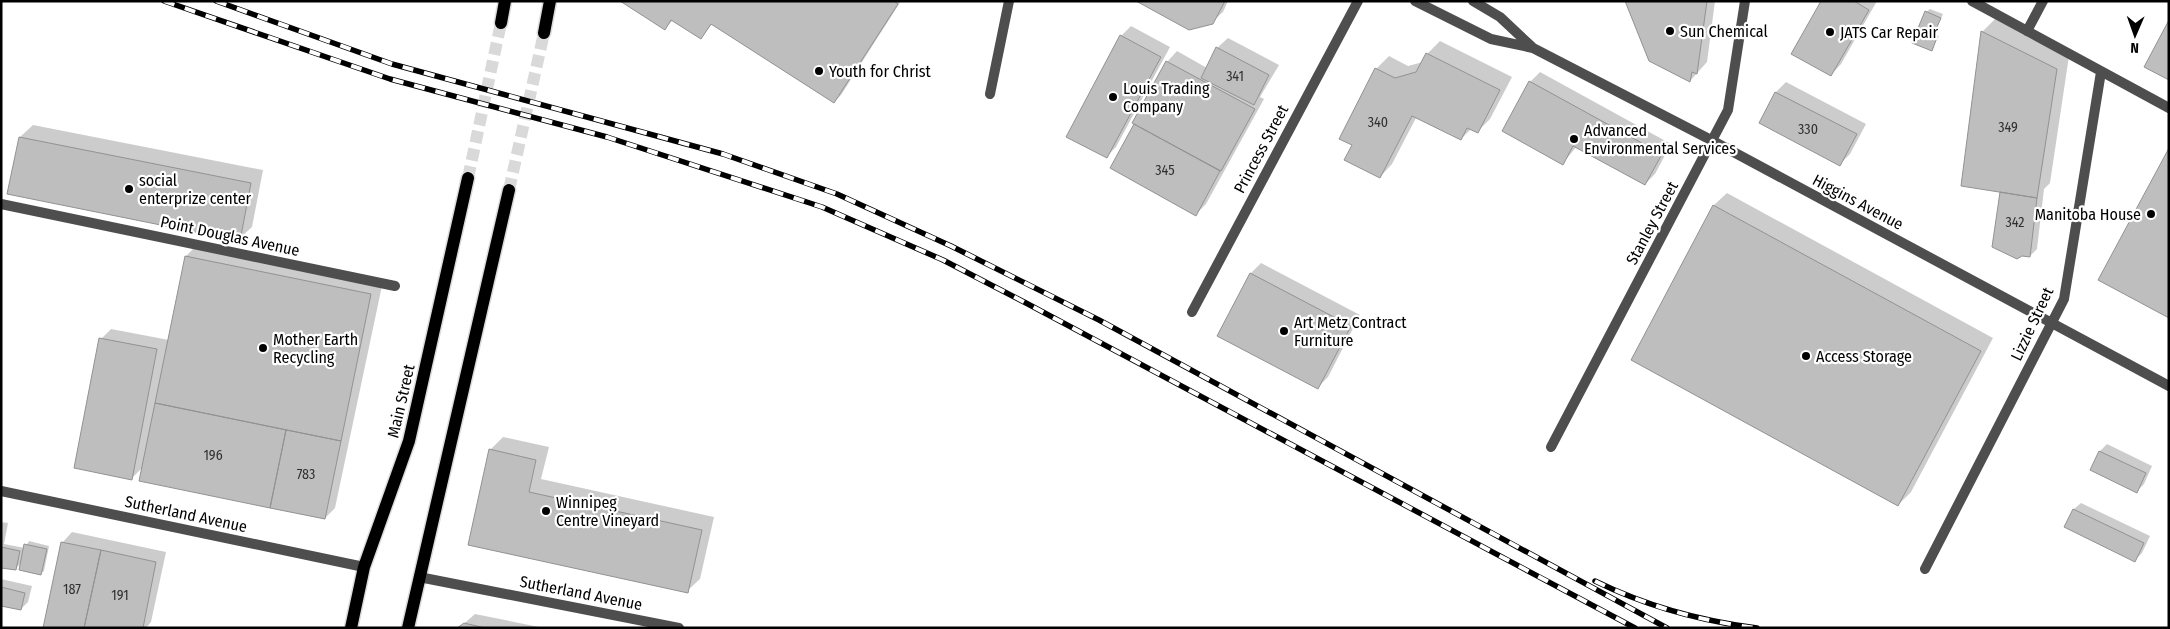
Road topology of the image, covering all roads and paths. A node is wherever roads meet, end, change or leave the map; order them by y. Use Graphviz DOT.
graph roads {
  1 [pos="505,1"];
  2 [pos="550,1"];
  3 [pos="1009,1"];
  4 [pos="1358,1"];
  5 [pos="1415,1"];
  6 [pos="1473,1"];
  7 [pos="1745,1"];
  8 [pos="1972,1"];
  9 [pos="2043,1"];
  10 [pos="501,22"];
  11 [pos="2027,31"];
  12 [pos="544,33"];
  13 [pos="1533,48"];
  14 [pos="2101,72"];
  15 [pos="990,94"];
  16 [pos="2169,108"];
  17 [pos="1713,142"];
  18 [pos="468,178"];
  19 [pos="509,190"];
  20 [pos="1,204"];
  21 [pos="395,286"];
  22 [pos="1192,312"];
  23 [pos="2052,323"];
  24 [pos="2169,386"];
  25 [pos="1550,447"];
  26 [pos="1,491"];
  27 [pos="364,567"];
  28 [pos="1926,568"];
  29 [pos="418,577"];
  30 [pos="351,628"];
  31 [pos="408,628"];
  32 [pos="679,628"];
  1 -- 10 [label="main road"];
  2 -- 12 [label="main road"];
  3 -- 15 [label="street"];
  4 -- 22 [label="street, Princess Street"];
  5 -- 13 [label="street, Higgins Avenue"];
  6 -- 13 [label="street, Higgins Avenue"];
  7 -- 17 [label="street, Stanley Street"];
  8 -- 11 [label="street"];
  9 -- 11 [label="street"];
  11 -- 14 [label="street"];
  13 -- 17 [label="street, Higgins Avenue"];
  14 -- 16 [label="street"];
  14 -- 23 [label="street, Lizzie Street"];
  17 -- 23 [label="street, Higgins Avenue"];
  17 -- 25 [label="street, Stanley Street"];
  18 -- 27 [label="main road, Main Street"];
  19 -- 29 [label="main road"];
  20 -- 21 [label="street, Point Douglas Avenue"];
  23 -- 24 [label="street, Higgins Avenue"];
  23 -- 28 [label="street, Lizzie Street"];
  26 -- 27 [label="street, Sutherland Avenue"];
  27 -- 30 [label="main road, Main Street"];
  29 -- 31 [label="main road"];
  29 -- 32 [label="street, Sutherland Avenue"];
}
